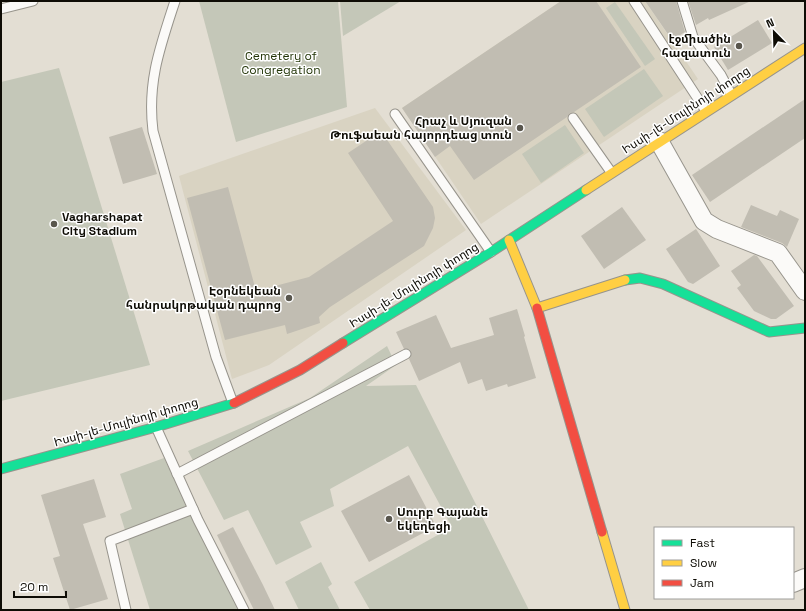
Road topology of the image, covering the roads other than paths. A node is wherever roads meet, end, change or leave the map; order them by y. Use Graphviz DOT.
graph roads {
  1 [pos="33,1"];
  2 [pos="175,1"];
  3 [pos="634,1"];
  4 [pos="682,1"];
  5 [pos="1,9"];
  6 [pos="805,48"];
  7 [pos="731,94"];
  8 [pos="706,111"];
  9 [pos="395,114"];
  10 [pos="573,118"];
  11 [pos="659,141"];
  12 [pos="611,172"];
  13 [pos="509,240"];
  14 [pos="491,252"];
  15 [pos="805,291"];
  16 [pos="537,308"];
  17 [pos="805,328"];
  18 [pos="406,354"];
  19 [pos="233,403"];
  20 [pos="156,427"];
  21 [pos="1,469"];
  22 [pos="177,474"];
  23 [pos="193,509"];
  24 [pos="805,578"];
  25 [pos="794,583"];
  26 [pos="126,610"];
  27 [pos="244,610"];
  28 [pos="625,610"];
  1 -- 5 [label="lane"];
  2 -- 19 [label="lane"];
  3 -- 8 [label="lane"];
  4 -- 7 [label="lane"];
  6 -- 7 [label="street, Իսսի-լե-Մուլինոյի փողոց"];
  7 -- 8 [label="street, Իսսի-լե-Մուլինոյի փողոց"];
  8 -- 11 [label="street, Իսսի-լե-Մուլինոյի փողոց"];
  9 -- 14 [label="lane"];
  10 -- 12 [label="lane"];
  11 -- 12 [label="street, Իսսի-լե-Մուլինոյի փողոց"];
  11 -- 15 [label="street"];
  12 -- 13 [label="street, Իսսի-լե-Մուլինոյի փողոց"];
  13 -- 14 [label="street, Իսսի-լե-Մուլինոյի փողոց"];
  13 -- 16 [label="street"];
  14 -- 19 [label="street, Իսսի-լե-Մուլինոյի փողոց"];
  16 -- 17 [label="street"];
  16 -- 28 [label="street"];
  18 -- 22 [label="lane"];
  19 -- 20 [label="street, Իսսի-լե-Մուլինոյի փողոց"];
  20 -- 21 [label="street, Իսսի-լե-Մուլինոյի փողոց"];
  20 -- 22 [label="lane"];
  22 -- 23 [label="lane"];
  23 -- 26 [label="lane"];
  23 -- 27 [label="lane"];
  24 -- 25 [label="street"];
}
